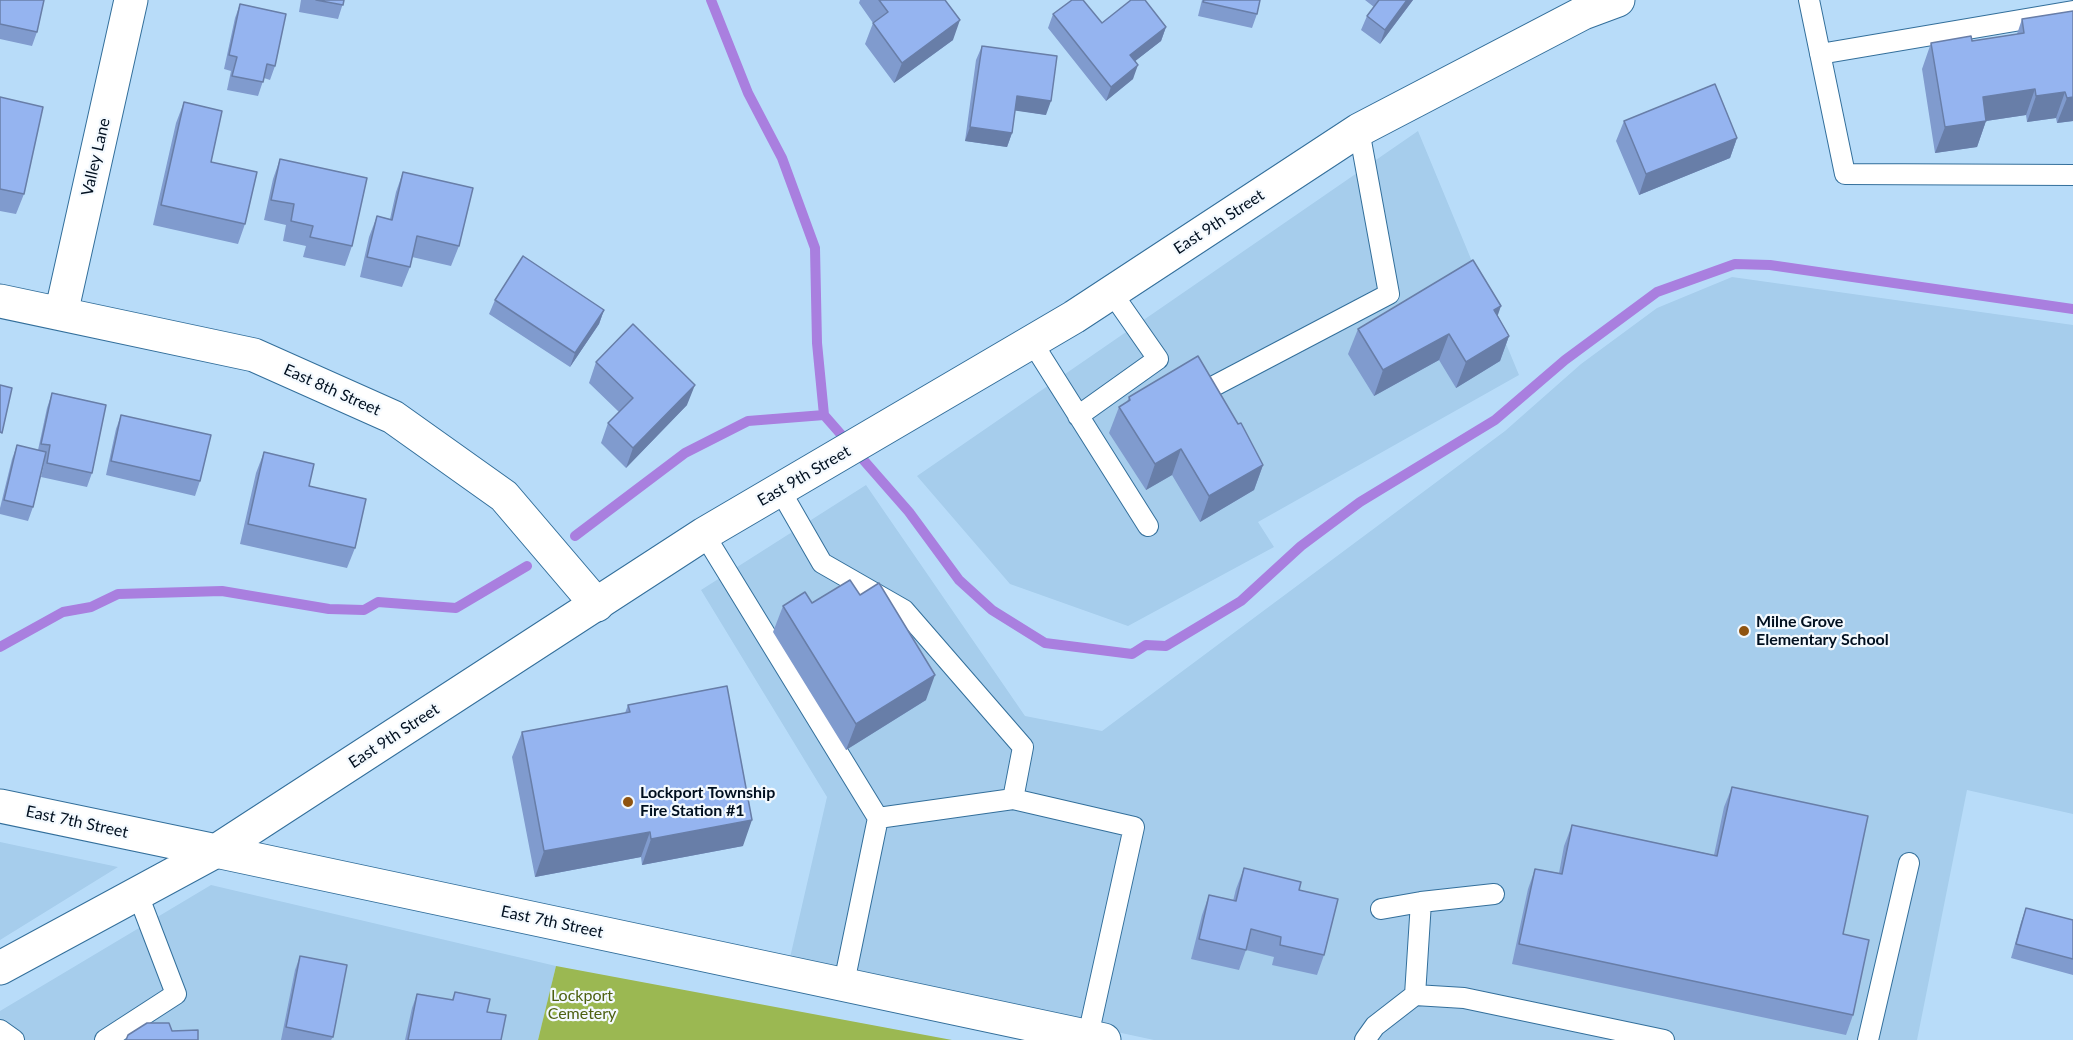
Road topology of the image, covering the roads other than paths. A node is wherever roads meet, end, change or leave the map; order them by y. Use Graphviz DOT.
graph roads {
  1 [pos="131,0"];
  2 [pos="1618,0"];
  3 [pos="1809,0"];
  4 [pos="1581,7"];
  5 [pos="2073,11"];
  6 [pos="1820,54"];
  7 [pos="1359,130"];
  8 [pos="2073,174"];
  9 [pos="1112,292"];
  10 [pos="0,301"];
  11 [pos="61,314"];
  12 [pos="1032,342"];
  13 [pos="1214,386"];
  14 [pos="1078,416"];
  15 [pos="780,490"];
  16 [pos="1148,526"];
  17 [pos="704,534"];
  18 [pos="597,604"];
  19 [pos="1013,799"];
  20 [pos="0,806"];
  21 [pos="878,818"];
  22 [pos="216,850"];
  23 [pos="1909,862"];
  24 [pos="137,892"];
  25 [pos="1494,894"];
  26 [pos="1421,902"];
  27 [pos="1381,909"];
  28 [pos="0,968"];
  29 [pos="844,983"];
  30 [pos="1415,995"];
  31 [pos="0,1030"];
  32 [pos="1096,1038"];
  33 [pos="14,1040"];
  34 [pos="105,1040"];
  35 [pos="1365,1040"];
  36 [pos="1664,1040"];
  37 [pos="1868,1040"];
  1 -- 11 [label="street, Valley Lane"];
  2 -- 4 [label="street, East 9th Street"];
  3 -- 6 [label="lane"];
  4 -- 7 [label="street, East 9th Street"];
  5 -- 6 [label="lane"];
  6 -- 8 [label="lane"];
  7 -- 9 [label="street, East 9th Street"];
  7 -- 13 [label="lane"];
  9 -- 12 [label="street, East 9th Street"];
  9 -- 14 [label="lane"];
  10 -- 11 [label="street, East 8th Street"];
  11 -- 18 [label="street, East 8th Street"];
  12 -- 14 [label="lane"];
  12 -- 15 [label="street, East 9th Street"];
  14 -- 16 [label="lane"];
  15 -- 17 [label="street, East 9th Street"];
  15 -- 19 [label="lane"];
  17 -- 18 [label="street, East 9th Street"];
  17 -- 21 [label="lane"];
  18 -- 22 [label="street, East 9th Street"];
  19 -- 21 [label="lane"];
  19 -- 32 [label="lane"];
  20 -- 22 [label="street, East 7th Street"];
  21 -- 29 [label="lane"];
  22 -- 24 [label="street, East 9th Street"];
  22 -- 29 [label="street, East 7th Street"];
  23 -- 37 [label="lane"];
  24 -- 28 [label="street, East 9th Street"];
  24 -- 34 [label="lane"];
  25 -- 26 [label="lane"];
  26 -- 27 [label="lane"];
  26 -- 30 [label="lane"];
  29 -- 32 [label="street, East 7th Street"];
  30 -- 35 [label="lane"];
  30 -- 36 [label="lane"];
  31 -- 33 [label="lane"];
}
